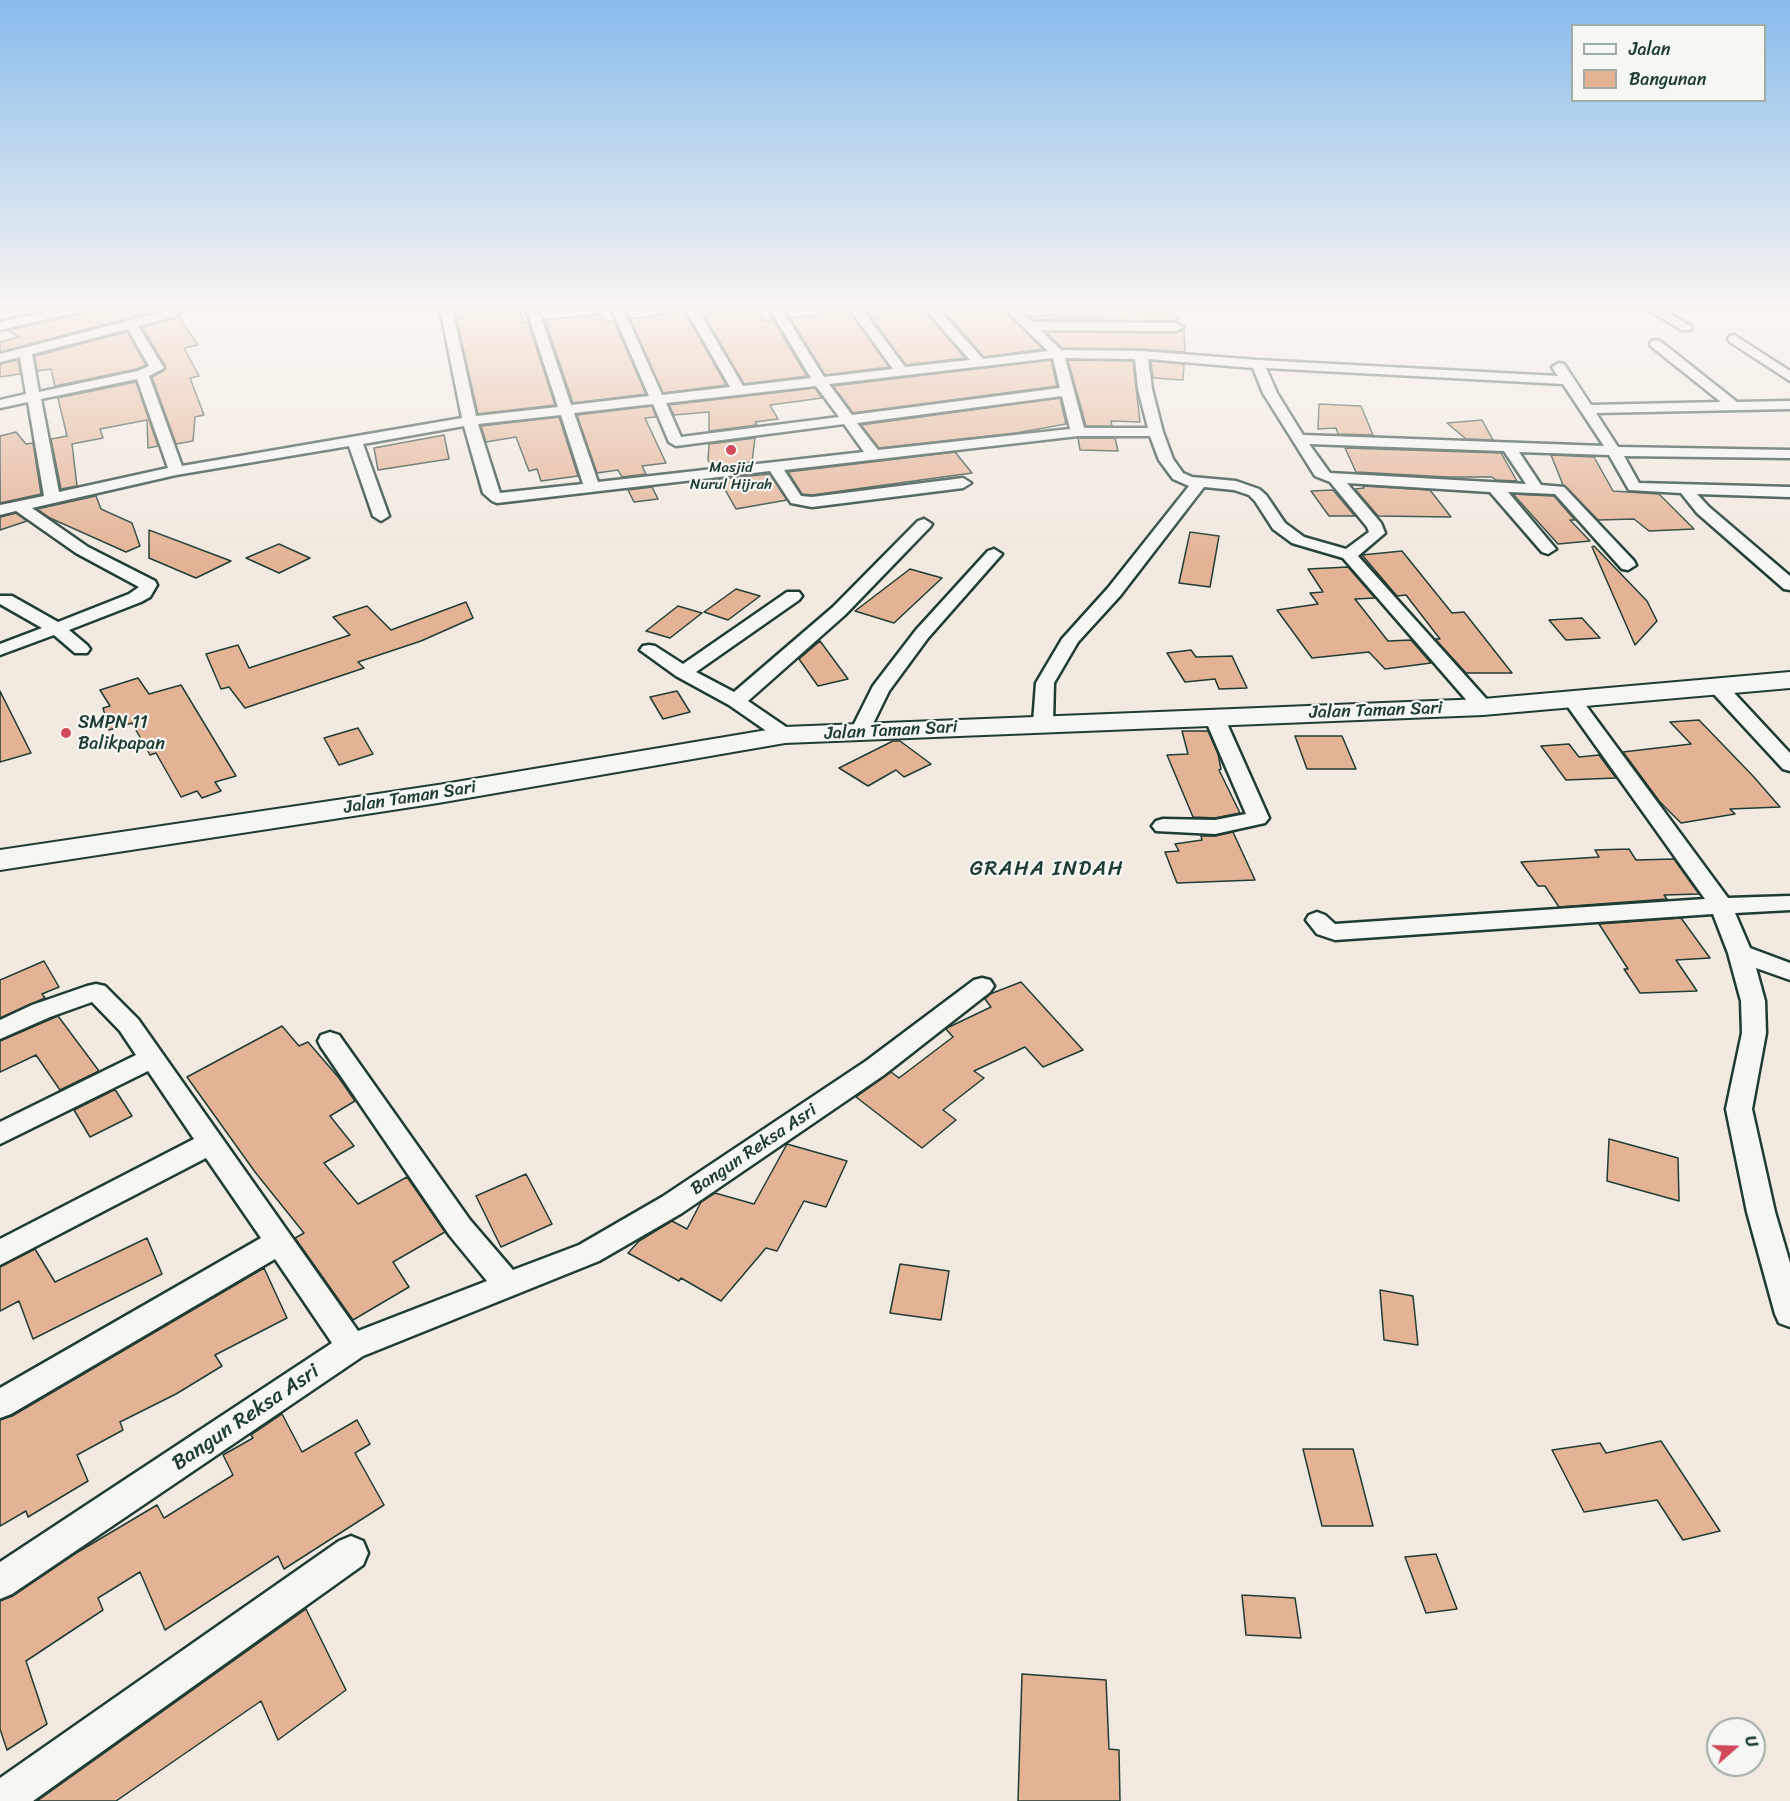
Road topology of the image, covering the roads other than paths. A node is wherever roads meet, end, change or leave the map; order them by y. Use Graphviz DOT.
graph roads {
  1 [pos="32,392"];
  2 [pos="56,392"];
  3 [pos="148,392"];
  4 [pos="464,392"];
  5 [pos="560,392"];
  6 [pos="655,392"];
  7 [pos="739,392"];
  8 [pos="828,392"];
  9 [pos="1058,392"];
  10 [pos="1067,392"];
  11 [pos="1147,392"];
  12 [pos="1270,392"];
  13 [pos="1575,392"];
  14 [pos="1716,392"];
  15 [pos="33,397"];
  16 [pos="659,401"];
  17 [pos="0,404"];
  18 [pos="1790,405"];
  19 [pos="1734,406"];
  20 [pos="1587,409"];
  21 [pos="566,411"];
  22 [pos="847,418"];
  23 [pos="470,421"];
  24 [pos="1078,432"];
  25 [pos="1156,432"];
  26 [pos="1300,439"];
  27 [pos="354,440"];
  28 [pos="1508,447"];
  29 [pos="1614,451"];
  30 [pos="1790,454"];
  31 [pos="874,455"];
  32 [pos="683,458"];
  33 [pos="775,467"];
  34 [pos="176,471"];
  35 [pos="1334,477"];
  36 [pos="963,483"];
  37 [pos="1199,483"];
  38 [pos="1493,485"];
  39 [pos="592,488"];
  40 [pos="1536,488"];
  41 [pos="1685,489"];
  42 [pos="1790,492"];
  43 [pos="52,498"];
  44 [pos="18,506"];
  45 [pos="0,510"];
  46 [pos="381,516"];
  47 [pos="924,524"];
  48 [pos="1548,549"];
  49 [pos="994,554"];
  50 [pos="1349,555"];
  51 [pos="1628,565"];
  52 [pos="1790,585"];
  53 [pos="793,596"];
  54 [pos="6,600"];
  55 [pos="56,628"];
  56 [pos="81,649"];
  57 [pos="0,650"];
  58 [pos="649,650"];
  59 [pos="683,672"];
  60 [pos="1790,680"];
  61 [pos="1717,686"];
  62 [pos="1572,700"];
  63 [pos="736,701"];
  64 [pos="1483,707"];
  65 [pos="1215,719"];
  66 [pos="1043,723"];
  67 [pos="860,732"];
  68 [pos="785,735"];
  69 [pos="1790,765"];
  70 [pos="1163,826"];
  71 [pos="0,860"];
  72 [pos="1790,903"];
  73 [pos="1721,905"];
  74 [pos="1317,920"];
  75 [pos="1740,953"];
  76 [pos="1790,972"];
  77 [pos="982,986"];
  78 [pos="0,1030"];
  79 [pos="330,1041"];
  80 [pos="152,1058"];
  81 [pos="0,1134"];
  82 [pos="210,1143"];
  83 [pos="279,1242"];
  84 [pos="0,1253"];
  85 [pos="508,1285"];
  86 [pos="1790,1314"];
  87 [pos="352,1347"];
  88 [pos="0,1404"];
  89 [pos="351,1553"];
  90 [pos="0,1582"];
  91 [pos="0,1801"];
  1 -- 15 [label="street"];
  2 -- 15 [label="street"];
  3 -- 34 [label="street"];
  4 -- 23 [label="street"];
  5 -- 21 [label="street"];
  6 -- 16 [label="street"];
  7 -- 16 [label="street"];
  8 -- 22 [label="street"];
  9 -- 22 [label="street"];
  10 -- 24 [label="street"];
  11 -- 25 [label="street"];
  12 -- 26 [label="street"];
  13 -- 20 [label="street"];
  14 -- 19 [label="street"];
  15 -- 17 [label="street"];
  15 -- 43 [label="street"];
  16 -- 21 [label="street"];
  16 -- 32 [label="street"];
  18 -- 19 [label="street"];
  19 -- 20 [label="street"];
  20 -- 29 [label="street"];
  21 -- 23 [label="street"];
  21 -- 39 [label="street"];
  22 -- 31 [label="street"];
  22 -- 32 [label="street"];
  23 -- 27 [label="street"];
  23 -- 39 [label="street"];
  24 -- 25 [label="street"];
  24 -- 31 [label="street"];
  25 -- 37 [label="street"];
  26 -- 28 [label="street"];
  26 -- 35 [label="street"];
  27 -- 34 [label="street"];
  27 -- 46 [label="street"];
  28 -- 29 [label="street"];
  28 -- 40 [label="street"];
  29 -- 30 [label="street"];
  29 -- 41 [label="street"];
  31 -- 33 [label="street"];
  32 -- 33 [label="street"];
  32 -- 39 [label="street"];
  33 -- 36 [label="street"];
  34 -- 43 [label="street"];
  35 -- 38 [label="street"];
  35 -- 50 [label="street"];
  37 -- 50 [label="street"];
  37 -- 66 [label="street"];
  38 -- 40 [label="street"];
  38 -- 48 [label="street"];
  40 -- 51 [label="street"];
  41 -- 42 [label="street"];
  41 -- 52 [label="street"];
  43 -- 44 [label="street"];
  44 -- 45 [label="street"];
  44 -- 55 [label="street"];
  47 -- 63 [label="street"];
  49 -- 67 [label="street"];
  50 -- 64 [label="street"];
  53 -- 59 [label="street"];
  54 -- 55 [label="street"];
  55 -- 56 [label="street"];
  55 -- 57 [label="street"];
  58 -- 59 [label="street"];
  59 -- 63 [label="street"];
  60 -- 61 [label="street, Jalan Taman Sari"];
  61 -- 62 [label="street, Jalan Taman Sari"];
  61 -- 69 [label="street"];
  62 -- 64 [label="street, Jalan Taman Sari"];
  62 -- 73 [label="street"];
  63 -- 68 [label="street"];
  64 -- 65 [label="street, Jalan Taman Sari"];
  65 -- 66 [label="street, Jalan Taman Sari"];
  65 -- 70 [label="street"];
  66 -- 67 [label="street, Jalan Taman Sari"];
  67 -- 68 [label="street, Jalan Taman Sari"];
  68 -- 71 [label="street, Jalan Taman Sari"];
  72 -- 73 [label="street"];
  73 -- 74 [label="street"];
  73 -- 75 [label="street"];
  75 -- 76 [label="street"];
  75 -- 86 [label="street"];
  77 -- 85 [label="street, Bangun Reksa Asri"];
  78 -- 80 [label="street"];
  79 -- 85 [label="street"];
  80 -- 81 [label="street"];
  80 -- 82 [label="street"];
  82 -- 83 [label="street"];
  82 -- 84 [label="street"];
  83 -- 87 [label="street"];
  83 -- 88 [label="street"];
  85 -- 87 [label="street, Bangun Reksa Asri"];
  87 -- 90 [label="street, Bangun Reksa Asri"];
  89 -- 91 [label="street"];
}
